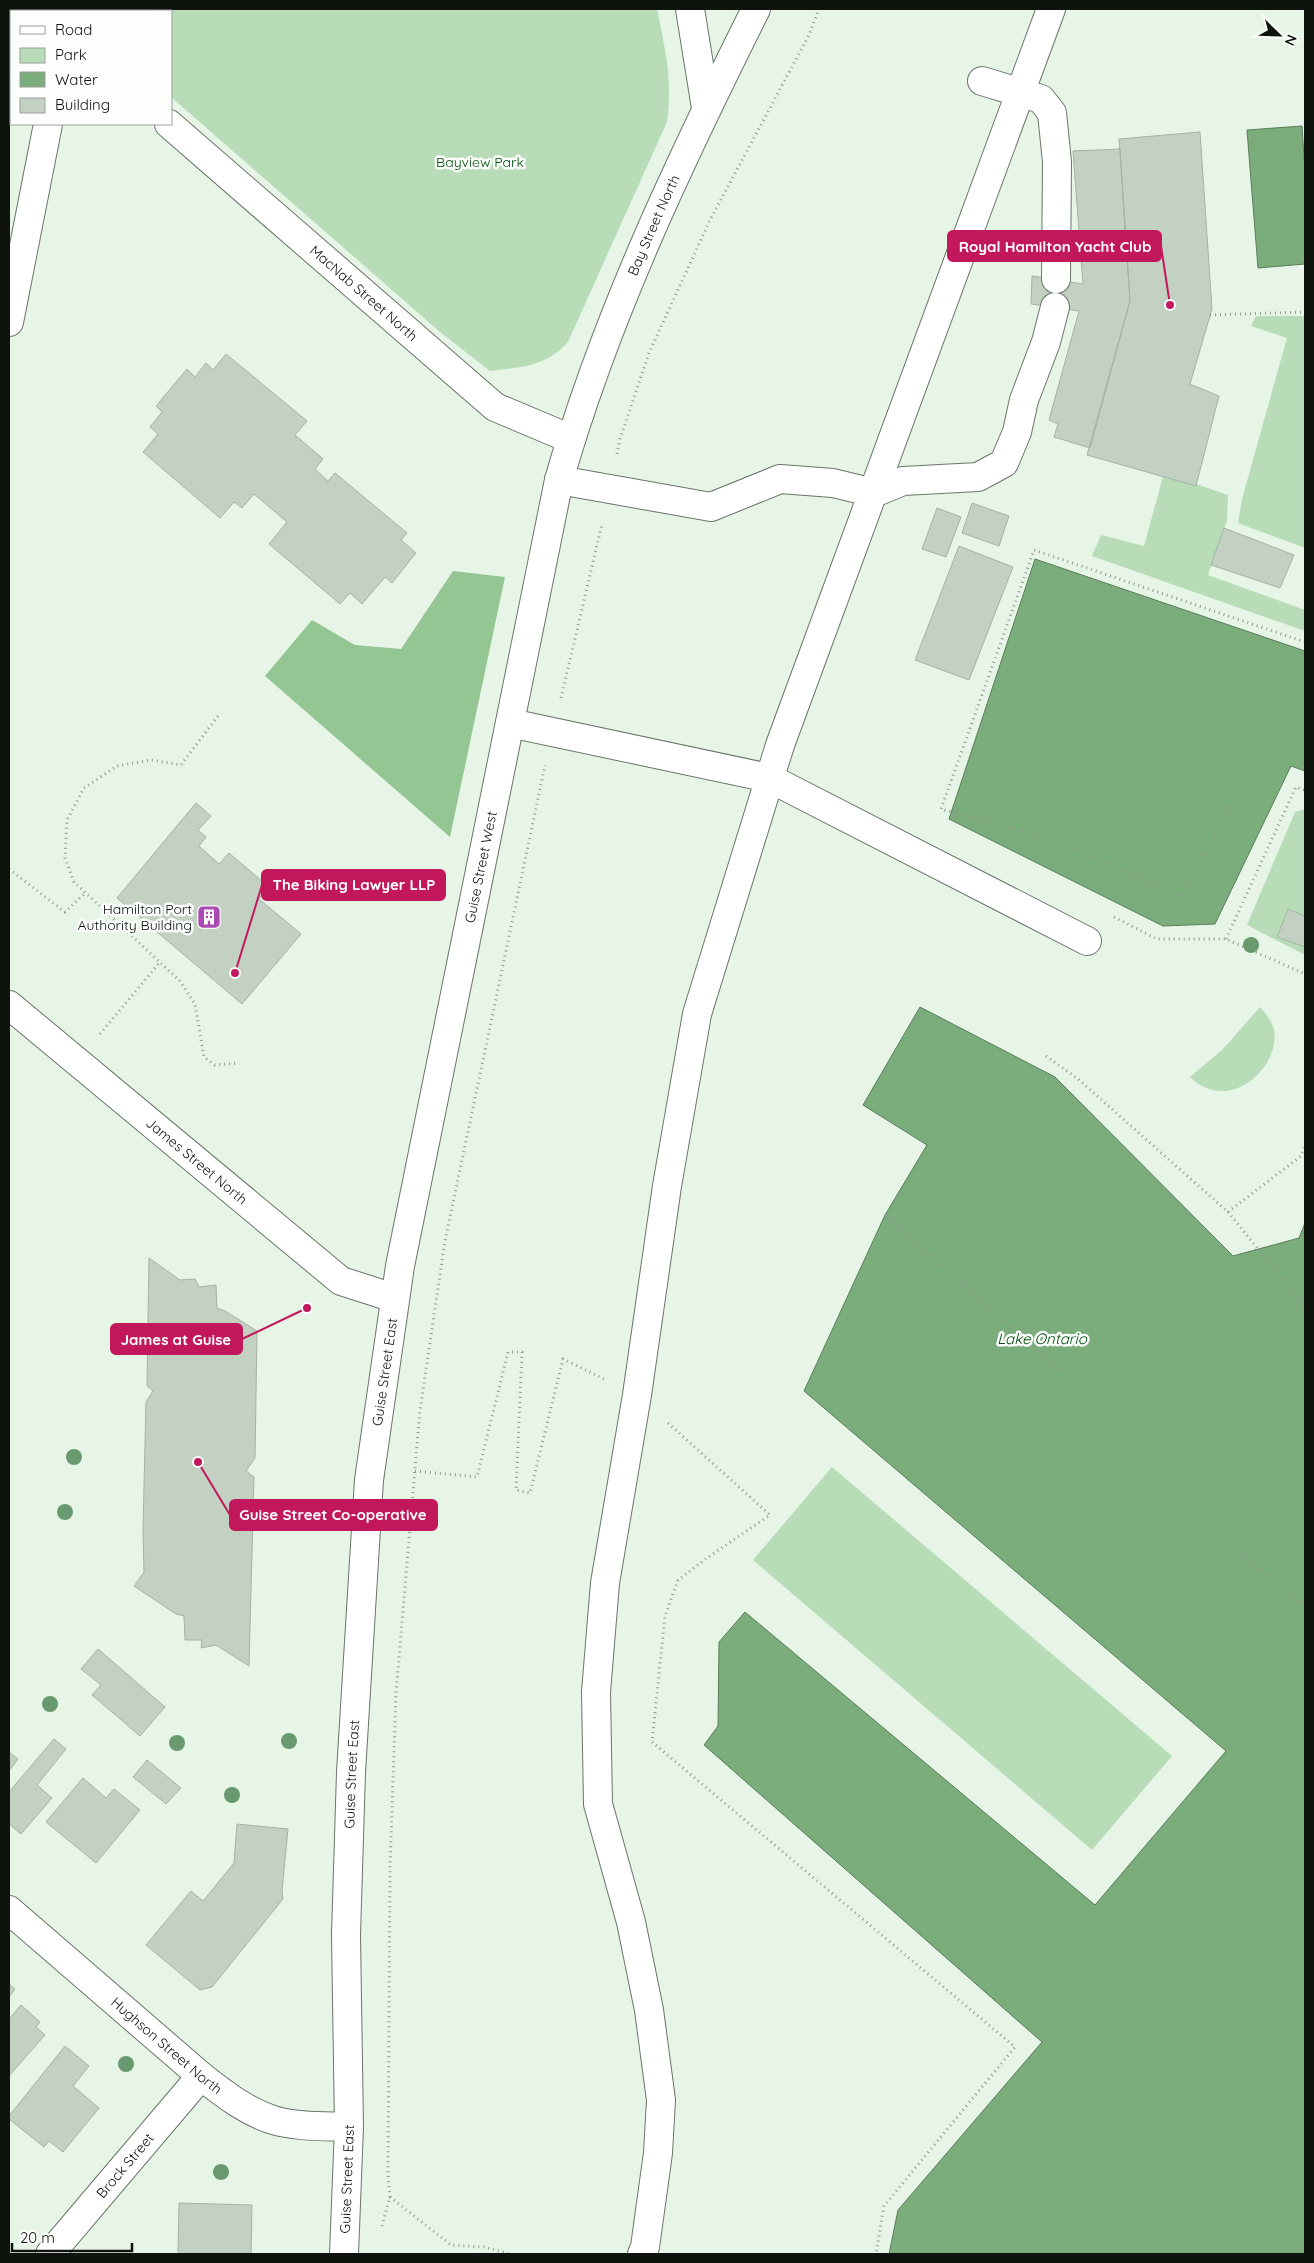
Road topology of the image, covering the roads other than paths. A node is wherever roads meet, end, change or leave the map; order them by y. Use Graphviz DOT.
graph roads {
  1 [pos="690,9"];
  2 [pos="756,9"];
  3 [pos="1051,9"];
  4 [pos="982,81"];
  5 [pos="1020,93"];
  6 [pos="706,108"];
  7 [pos="48,125"];
  8 [pos="170,125"];
  9 [pos="1056,279"];
  10 [pos="1055,307"];
  11 [pos="9,322"];
  12 [pos="571,439"];
  13 [pos="559,480"];
  14 [pos="874,493"];
  15 [pos="510,723"];
  16 [pos="769,778"];
  17 [pos="1087,942"];
  18 [pos="9,1005"];
  19 [pos="394,1298"];
  20 [pos="9,1910"];
  21 [pos="201,2076"];
  22 [pos="349,2127"];
  23 [pos="50,2254"];
  24 [pos="344,2254"];
  25 [pos="642,2254"];
  1 -- 6 [label="street"];
  2 -- 6 [label="street, Bay Street North"];
  3 -- 5 [label="street"];
  4 -- 5 [label="street"];
  5 -- 9 [label="street"];
  5 -- 14 [label="street"];
  6 -- 12 [label="street, Bay Street North"];
  7 -- 11 [label="street"];
  8 -- 12 [label="street, MacNab Street North"];
  10 -- 14 [label="street"];
  12 -- 13 [label="street, Guise Street West"];
  13 -- 14 [label="street"];
  13 -- 15 [label="street, Guise Street West"];
  14 -- 16 [label="street"];
  15 -- 16 [label="street"];
  15 -- 19 [label="street, Guise Street West"];
  16 -- 17 [label="street"];
  16 -- 25 [label="street"];
  18 -- 19 [label="street, James Street North"];
  19 -- 22 [label="street, Guise Street East"];
  20 -- 21 [label="street, Hughson Street North"];
  21 -- 22 [label="street, Hughson Street North"];
  21 -- 23 [label="street, Brock Street"];
  22 -- 24 [label="street, Guise Street East"];
}
